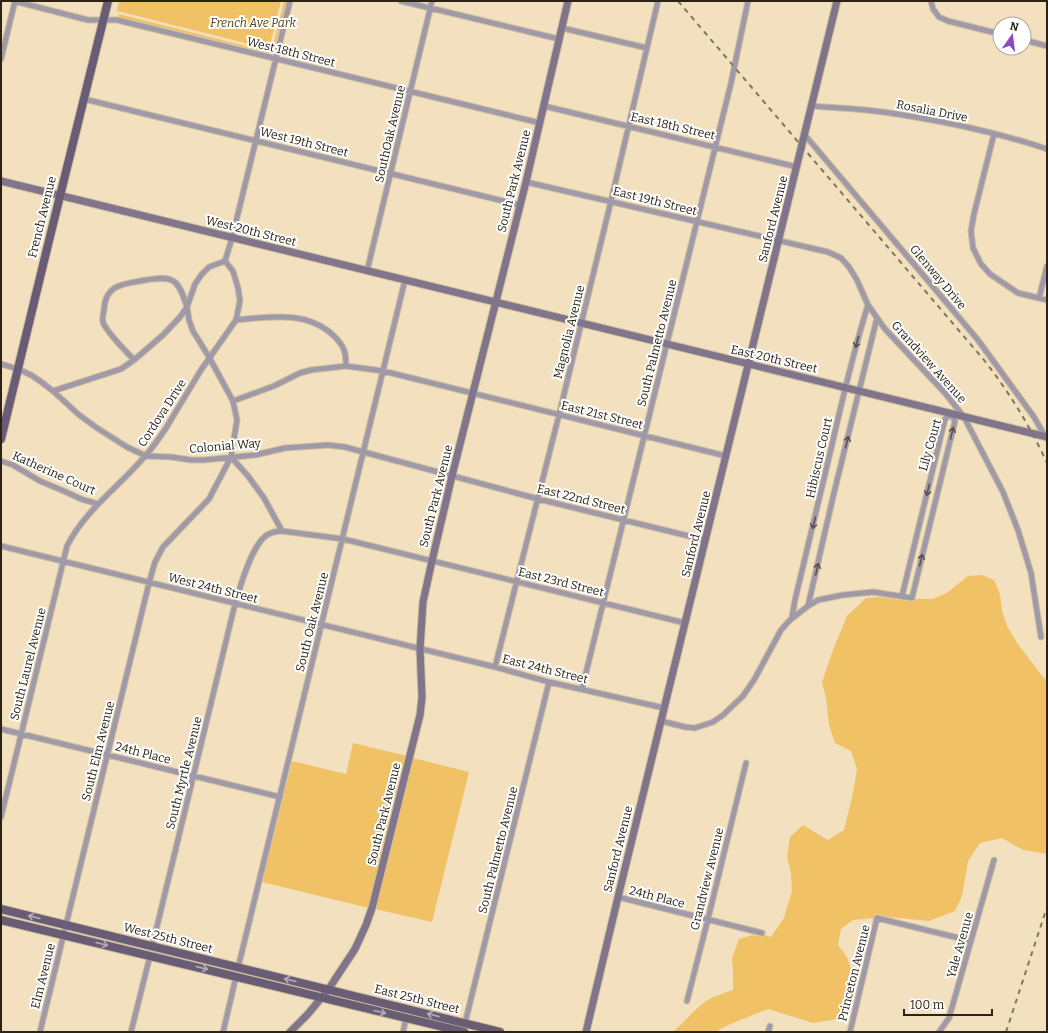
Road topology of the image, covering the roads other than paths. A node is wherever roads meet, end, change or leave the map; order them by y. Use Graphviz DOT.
graph roads {
  1 [pos="15,1"];
  2 [pos="108,1"];
  3 [pos="290,1"];
  4 [pos="401,1"];
  5 [pos="432,1"];
  6 [pos="568,1"];
  7 [pos="658,1"];
  8 [pos="748,1"];
  9 [pos="837,1"];
  10 [pos="931,1"];
  11 [pos="430,8"];
  12 [pos="104,20"];
  13 [pos="562,28"];
  14 [pos="992,32"];
  15 [pos="559,39"];
  16 [pos="1032,42"];
  17 [pos="1047,46"];
  18 [pos="647,48"];
  19 [pos="275,58"];
  20 [pos="1,59"];
  21 [pos="410,91"];
  22 [pos="84,99"];
  23 [pos="544,106"];
  24 [pos="811,106"];
  25 [pos="540,123"];
  26 [pos="629,126"];
  27 [pos="804,134"];
  28 [pos="994,134"];
  29 [pos="255,141"];
  30 [pos="715,147"];
  31 [pos="1047,150"];
  32 [pos="797,167"];
  33 [pos="391,174"];
  34 [pos="1,181"];
  35 [pos="526,182"];
  36 [pos="60,196"];
  37 [pos="612,201"];
  38 [pos="520,205"];
  39 [pos="697,222"];
  40 [pos="232,238"];
  41 [pos="779,240"];
  42 [pos="225,261"];
  43 [pos="1047,266"];
  44 [pos="367,271"];
  45 [pos="405,280"];
  46 [pos="1039,298"];
  47 [pos="1047,300"];
  48 [pos="496,303"];
  49 [pos="868,305"];
  50 [pos="187,307"];
  51 [pos="877,318"];
  52 [pos="236,320"];
  53 [pos="582,323"];
  54 [pos="667,345"];
  55 [pos="209,357"];
  56 [pos="134,360"];
  57 [pos="1,364"];
  58 [pos="748,365"];
  59 [pos="346,366"];
  60 [pos="18,369"];
  61 [pos="383,371"];
  62 [pos="845,388"];
  63 [pos="53,391"];
  64 [pos="859,391"];
  65 [pos="473,393"];
  66 [pos="233,401"];
  67 [pos="951,414"];
  68 [pos="559,415"];
  69 [pos="964,417"];
  70 [pos="645,436"];
  71 [pos="1047,438"];
  72 [pos="1,439"];
  73 [pos="364,452"];
  74 [pos="146,456"];
  75 [pos="726,456"];
  76 [pos="231,457"];
  77 [pos="1,461"];
  78 [pos="452,476"];
  79 [pos="538,499"];
  80 [pos="98,504"];
  81 [pos="623,520"];
  82 [pos="282,531"];
  83 [pos="342,539"];
  84 [pos="705,540"];
  85 [pos="1,546"];
  86 [pos="432,560"];
  87 [pos="63,562"];
  88 [pos="517,581"];
  89 [pos="149,583"];
  90 [pos="902,596"];
  91 [pos="603,603"];
  92 [pos="235,604"];
  93 [pos="808,606"];
  94 [pos="792,617"];
  95 [pos="685,623"];
  96 [pos="322,625"];
  97 [pos="1040,637"];
  98 [pos="420,649"];
  99 [pos="495,667"];
  100 [pos="549,682"];
  101 [pos="582,689"];
  102 [pos="664,708"];
  103 [pos="661,721"];
  104 [pos="1,728"];
  105 [pos="21,733"];
  106 [pos="107,755"];
  107 [pos="746,763"];
  108 [pos="194,776"];
  109 [pos="280,797"];
  110 [pos="1,817"];
  111 [pos="994,860"];
  112 [pos="618,898"];
  113 [pos="1,909"];
  114 [pos="708,919"];
  115 [pos="1,920"];
  116 [pos="66,925"];
  117 [pos="762,933"];
  118 [pos="64,935"];
  119 [pos="971,941"];
  120 [pos="152,946"];
  121 [pos="150,956"];
  122 [pos="194,957"];
  123 [pos="238,968"];
  124 [pos="236,977"];
  125 [pos="328,990"];
  126 [pos="322,997"];
  127 [pos="687,1001"];
  128 [pos="406,1018"];
  129 [pos="465,1023"];
  130 [pos="770,1026"];
  131 [pos="482,1027"];
  132 [pos="449,1028"];
  133 [pos="40,1032"];
  134 [pos="131,1032"];
  135 [pos="223,1032"];
  136 [pos="290,1032"];
  137 [pos="403,1032"];
  138 [pos="464,1032"];
  139 [pos="500,1032"];
  140 [pos="586,1032"];
  141 [pos="768,1032"];
  142 [pos="850,1032"];
  143 [pos="939,1032"];
  1 -- 12 [label="street, West 18th Street"];
  1 -- 20 [label="street"];
  2 -- 12 [label="main road, French Avenue"];
  3 -- 19 [label="street"];
  4 -- 11 [label="street"];
  5 -- 11 [label="street, SouthOak Avenue"];
  6 -- 13 [label="street, South Park Avenue"];
  7 -- 18 [label="street, Magnolia Avenue"];
  8 -- 30 [label="street, South Palmetto Avenue"];
  9 -- 24 [label="street, Sanford Avenue"];
  10 -- 14 [label="street"];
  11 -- 15 [label="street"];
  11 -- 21 [label="street, SouthOak Avenue"];
  12 -- 19 [label="street, West 18th Street"];
  12 -- 22 [label="main road, French Avenue"];
  13 -- 15 [label="street, South Park Avenue"];
  13 -- 18 [label="street"];
  15 -- 23 [label="street, South Park Avenue"];
  16 -- 17 [label="street"];
  18 -- 26 [label="street, Magnolia Avenue"];
  19 -- 21 [label="street, West 18th Street"];
  19 -- 29 [label="street"];
  21 -- 25 [label="street, West 18th Street"];
  21 -- 33 [label="street, SouthOak Avenue"];
  22 -- 29 [label="street, West 19th Street"];
  22 -- 36 [label="main road, French Avenue"];
  23 -- 25 [label="street, South Park Avenue"];
  23 -- 26 [label="street, East 18th Street"];
  24 -- 27 [label="street, Sanford Avenue"];
  24 -- 28 [label="street, Rosalia Drive"];
  25 -- 35 [label="street, South Park Avenue"];
  26 -- 30 [label="street, East 18th Street"];
  26 -- 37 [label="street, Magnolia Avenue"];
  27 -- 32 [label="street, Sanford Avenue"];
  27 -- 71 [label="street, Glenway Drive"];
  28 -- 31 [label="street, Rosalia Drive"];
  28 -- 46 [label="street"];
  29 -- 33 [label="street, West 19th Street"];
  29 -- 40 [label="street"];
  30 -- 32 [label="street, East 18th Street"];
  30 -- 39 [label="street, South Palmetto Avenue"];
  32 -- 41 [label="street, Sanford Avenue"];
  33 -- 38 [label="street, West 19th Street"];
  33 -- 44 [label="street, SouthOak Avenue"];
  34 -- 36 [label="street, West 20th Street"];
  35 -- 37 [label="street, East 19th Street"];
  35 -- 38 [label="street, South Park Avenue"];
  36 -- 40 [label="street, West 20th Street"];
  36 -- 60 [label="main road, French Avenue"];
  37 -- 39 [label="street, East 19th Street"];
  37 -- 53 [label="street, Magnolia Avenue"];
  38 -- 48 [label="street, South Park Avenue"];
  39 -- 41 [label="street, East 19th Street"];
  39 -- 54 [label="street, South Palmetto Avenue"];
  40 -- 42 [label="street"];
  40 -- 44 [label="street, West 20th Street"];
  41 -- 49 [label="street, Grandview Avenue"];
  41 -- 58 [label="street, Sanford Avenue"];
  42 -- 50 [label="street"];
  42 -- 52 [label="street, Cordova Drive"];
  43 -- 46 [label="street"];
  44 -- 45 [label="street, West 20th Street"];
  45 -- 48 [label="street, West 20th Street"];
  45 -- 61 [label="street, South Oak Avenue"];
  46 -- 47 [label="street"];
  48 -- 53 [label="street, East 20th Street"];
  48 -- 65 [label="street, South Park Avenue"];
  49 -- 51 [label="street, Grandview Avenue"];
  49 -- 62 [label="street, Hibiscus Court, one-way"];
  50 -- 55 [label="street, South Elm Avenue"];
  50 -- 56 [label="street"];
  50 -- 56 [label="street"];
  51 -- 64 [label="street, Hibiscus Court"];
  51 -- 69 [label="street, Grandview Avenue"];
  52 -- 55 [label="street, Cordova Drive"];
  52 -- 59 [label="street"];
  53 -- 54 [label="street, East 20th Street"];
  53 -- 68 [label="street, Magnolia Avenue"];
  54 -- 58 [label="street, East 20th Street"];
  54 -- 70 [label="street, South Palmetto Avenue"];
  55 -- 66 [label="street, South Elm Avenue"];
  55 -- 74 [label="street, Cordova Drive"];
  56 -- 63 [label="street"];
  57 -- 60 [label="street, Colonial Way"];
  58 -- 62 [label="street, East 20th Street"];
  58 -- 75 [label="street, Sanford Avenue"];
  59 -- 61 [label="street, East 21st Street"];
  59 -- 66 [label="street, East 21st Street"];
  60 -- 63 [label="street, Colonial Way"];
  60 -- 72 [label="main road, French Avenue"];
  61 -- 65 [label="street, East 21st Street"];
  61 -- 73 [label="street, South Oak Avenue"];
  62 -- 64 [label="street, East 20th Street"];
  62 -- 94 [label="street, Hibiscus Court, one-way"];
  63 -- 74 [label="street, Colonial Way"];
  64 -- 67 [label="street, East 20th Street"];
  93 -- 64 [label="street, Hibiscus Court, one-way"];
  65 -- 68 [label="street, East 21st Street"];
  65 -- 78 [label="street, South Park Avenue"];
  66 -- 76 [label="street, South Elm Avenue"];
  67 -- 69 [label="street, East 20th Street"];
  67 -- 90 [label="street, Lily Court, one-way"];
  90 -- 67 [label="street, Lily Court, one-way"];
  68 -- 70 [label="street, East 21st Street"];
  68 -- 79 [label="street, Magnolia Avenue"];
  69 -- 71 [label="street, East 20th Street"];
  69 -- 97 [label="street, Grandview Avenue"];
  70 -- 75 [label="street, East 21st Street"];
  70 -- 81 [label="street, South Palmetto Avenue"];
  73 -- 76 [label="street, Colonial Way"];
  73 -- 78 [label="street, Colonial Way"];
  73 -- 83 [label="street, South Oak Avenue"];
  74 -- 76 [label="street, Colonial Way"];
  74 -- 80 [label="street, Cordova Drive"];
  75 -- 84 [label="street, Sanford Avenue"];
  76 -- 82 [label="street"];
  76 -- 89 [label="street, South Elm Avenue"];
  77 -- 80 [label="street, Katherine Court"];
  78 -- 79 [label="street, East 22nd Street"];
  78 -- 86 [label="street, South Park Avenue"];
  79 -- 81 [label="street, East 22nd Street"];
  79 -- 88 [label="street, Magnolia Avenue"];
  80 -- 87 [label="street, Cordova Drive"];
  81 -- 84 [label="street, East 22nd Street"];
  81 -- 91 [label="street, South Palmetto Avenue"];
  82 -- 83 [label="street, East 23rd Street"];
  82 -- 92 [label="street, South Myrtle Avenue"];
  83 -- 86 [label="street, East 23rd Street"];
  83 -- 96 [label="street, South Oak Avenue"];
  84 -- 95 [label="street, Sanford Avenue"];
  85 -- 87 [label="street, West 24th Street"];
  86 -- 88 [label="street, East 23rd Street"];
  86 -- 98 [label="street, South Park Avenue"];
  87 -- 89 [label="street, West 24th Street"];
  87 -- 105 [label="street, South Laurel Avenue"];
  88 -- 91 [label="street, East 23rd Street"];
  88 -- 99 [label="street, Magnolia Avenue"];
  89 -- 92 [label="street, West 24th Street"];
  89 -- 106 [label="street, South Elm Avenue"];
  90 -- 93 [label="street"];
  91 -- 95 [label="street, East 23rd Street"];
  91 -- 101 [label="street, South Palmetto Avenue"];
  92 -- 96 [label="street, West 24th Street"];
  92 -- 108 [label="street, South Myrtle Avenue"];
  93 -- 94 [label="street"];
  94 -- 103 [label="street"];
  95 -- 102 [label="street, Sanford Avenue"];
  96 -- 98 [label="street, West 24th Street"];
  96 -- 109 [label="street, South Oak Avenue"];
  98 -- 99 [label="street, East 24th Street"];
  98 -- 125 [label="street, South Park Avenue"];
  99 -- 100 [label="street, East 24th Street"];
  100 -- 101 [label="street, East 24th Street"];
  100 -- 129 [label="street, South Palmetto Avenue"];
  101 -- 102 [label="street, East 24th Street"];
  102 -- 103 [label="street, Sanford Avenue"];
  103 -- 112 [label="street, Sanford Avenue"];
  104 -- 105 [label="street, 24th Place"];
  105 -- 106 [label="street, 24th Place"];
  105 -- 110 [label="street, South Laurel Avenue"];
  106 -- 108 [label="street, 24th Place"];
  106 -- 116 [label="street, South Elm Avenue"];
  107 -- 114 [label="street, Grandview Avenue"];
  108 -- 109 [label="street, 24th Place"];
  108 -- 120 [label="street, South Myrtle Avenue"];
  109 -- 123 [label="street, South Oak Avenue"];
  111 -- 119 [label="street, Yale Avenue"];
  112 -- 114 [label="street, 24th Place"];
  112 -- 140 [label="street, Sanford Avenue"];
  116 -- 113 [label="main road, West 25th Street, one-way"];
  114 -- 117 [label="street, 24th Place"];
  114 -- 127 [label="street, Grandview Avenue"];
  115 -- 118 [label="main road, West 25th Street"];
  116 -- 118 [label="street, Elm Avenue"];
  116 -- 120 [label="main road, West 25th Street"];
  118 -- 121 [label="main road, West 25th Street, one-way"];
  118 -- 133 [label="street, Elm Avenue"];
  119 -- 142 [label="street, Princeton Avenue"];
  119 -- 143 [label="street, Yale Avenue"];
  120 -- 122 [label="main road, West 25th Street"];
  121 -- 122 [label="main road"];
  121 -- 124 [label="main road, West 25th Street, one-way"];
  121 -- 134 [label="street"];
  122 -- 123 [label="main road, West 25th Street"];
  125 -- 123 [label="main road, West 25th Street, one-way"];
  124 -- 126 [label="main road, West 25th Street"];
  124 -- 135 [label="street"];
  125 -- 126 [label="street, South Park Avenue"];
  129 -- 125 [label="main road, East 25th Street, one-way"];
  126 -- 128 [label="main road, East 25th Street, one-way"];
  126 -- 136 [label="street, South Park Avenue"];
  128 -- 132 [label="main road, East 25th Street"];
  128 -- 137 [label="street"];
  129 -- 131 [label="main road, East 25th Street"];
  130 -- 141 [label="street"];
  131 -- 132 [label="main road"];
  131 -- 139 [label="main road, East 25th Street"];
  132 -- 138 [label="main road, East 25th Street"];
}
